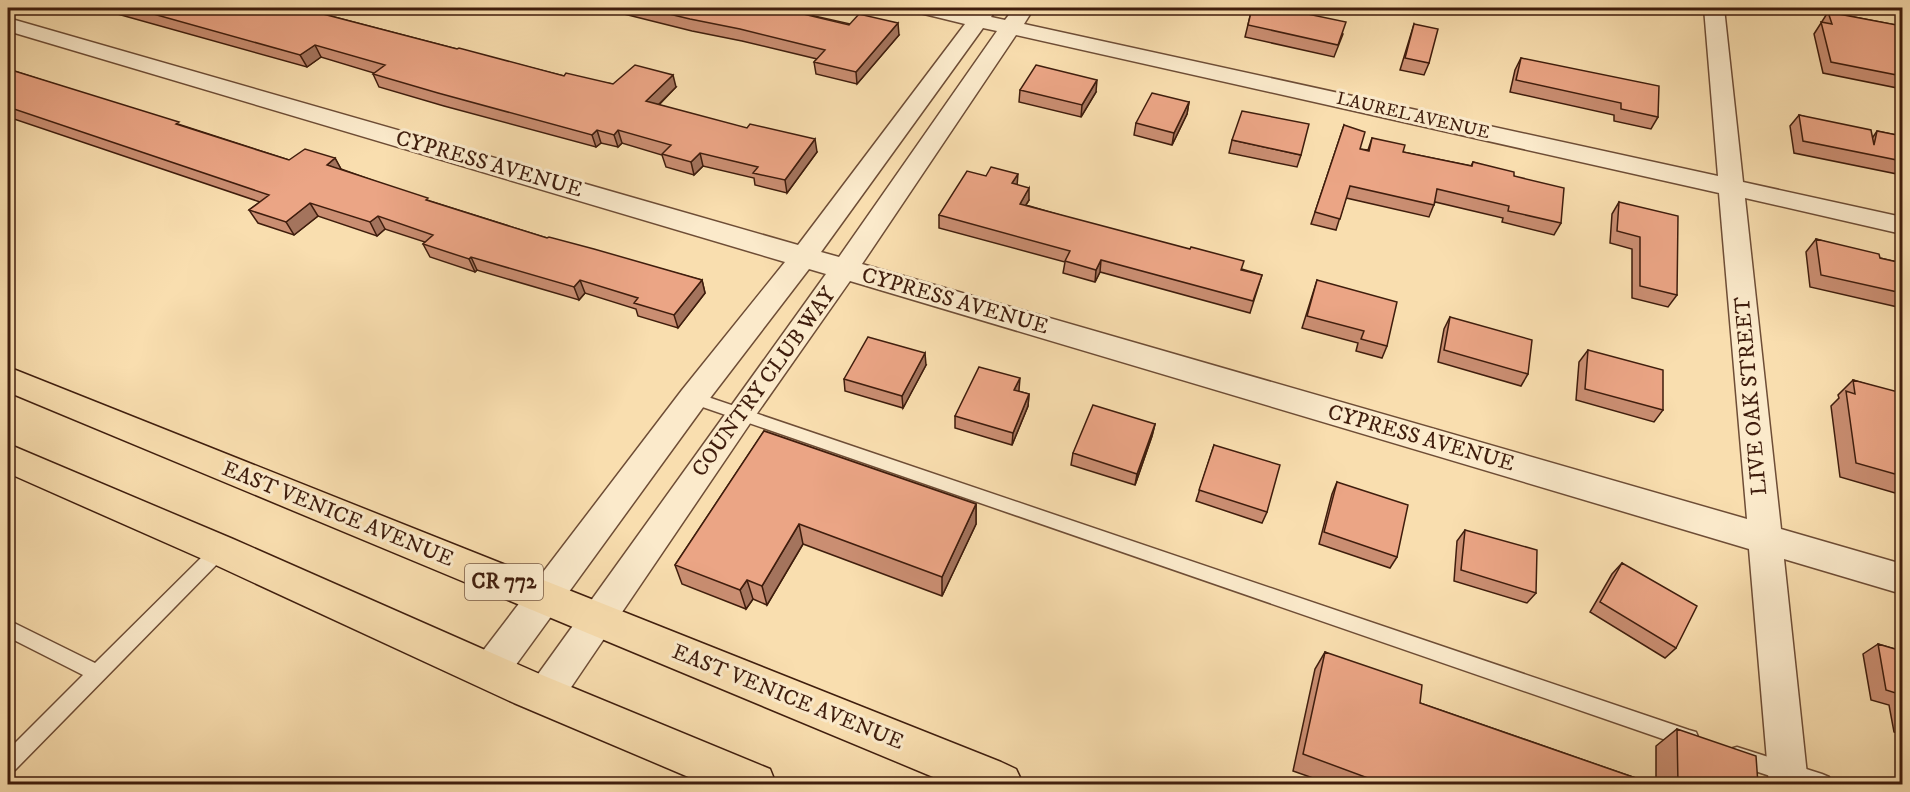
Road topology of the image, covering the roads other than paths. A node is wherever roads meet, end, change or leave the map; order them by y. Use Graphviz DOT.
graph roads {
  1 [pos="923,8"];
  2 [pos="1714,8"];
  3 [pos="982,14"];
  4 [pos="1017,17"];
  5 [pos="8,24"];
  6 [pos="1733,187"];
  7 [pos="1902,225"];
  8 [pos="804,256"];
  9 [pos="846,268"];
  10 [pos="8,379"];
  11 [pos="693,398"];
  12 [pos="740,414"];
  13 [pos="8,458"];
  14 [pos="1764,539"];
  15 [pos="220,550"];
  16 [pos="1902,579"];
  17 [pos="544,598"];
  18 [pos="597,618"];
  19 [pos="8,628"];
  20 [pos="489,672"];
  21 [pos="97,673"];
  22 [pos="544,696"];
  23 [pos="8,764"];
  24 [pos="1789,779"];
  25 [pos="755,784"];
  26 [pos="1001,784"];
  27 [pos="1822,784"];
  1 -- 3 [label="street, LAUREL AVENUE"];
  2 -- 6 [label="street, LIVE OAK STREET"];
  3 -- 4 [label="street, LAUREL AVENUE"];
  3 -- 8 [label="street, COUNTRY CLUB WAY"];
  4 -- 6 [label="street, LAUREL AVENUE"];
  4 -- 9 [label="street, COUNTRY CLUB WAY"];
  5 -- 8 [label="street, CYPRESS AVENUE"];
  6 -- 7 [label="street, LAUREL AVENUE"];
  6 -- 14 [label="street, LIVE OAK STREET"];
  8 -- 9 [label="street, CYPRESS AVENUE"];
  8 -- 11 [label="street, COUNTRY CLUB WAY"];
  9 -- 12 [label="street, COUNTRY CLUB WAY"];
  9 -- 14 [label="street, CYPRESS AVENUE"];
  10 -- 17 [label="main road, EAST VENICE AVENUE / CR 772"];
  11 -- 12 [label="lane"];
  11 -- 17 [label="street, COUNTRY CLUB WAY"];
  12 -- 18 [label="street, COUNTRY CLUB WAY"];
  12 -- 24 [label="lane"];
  13 -- 15 [label="main road"];
  14 -- 16 [label="street, CYPRESS AVENUE"];
  14 -- 24 [label="street, LIVE OAK STREET"];
  15 -- 20 [label="main road"];
  15 -- 21 [label="lane"];
  17 -- 18 [label="main road, EAST VENICE AVENUE / CR 772"];
  17 -- 20 [label="street, COUNTRY CLUB WAY"];
  18 -- 22 [label="street, COUNTRY CLUB WAY"];
  18 -- 26 [label="main road, EAST VENICE AVENUE / CR 772"];
  19 -- 21 [label="lane"];
  20 -- 22 [label="main road"];
  21 -- 23 [label="lane"];
  22 -- 25 [label="main road"];
  24 -- 27 [label="lane"];
}
